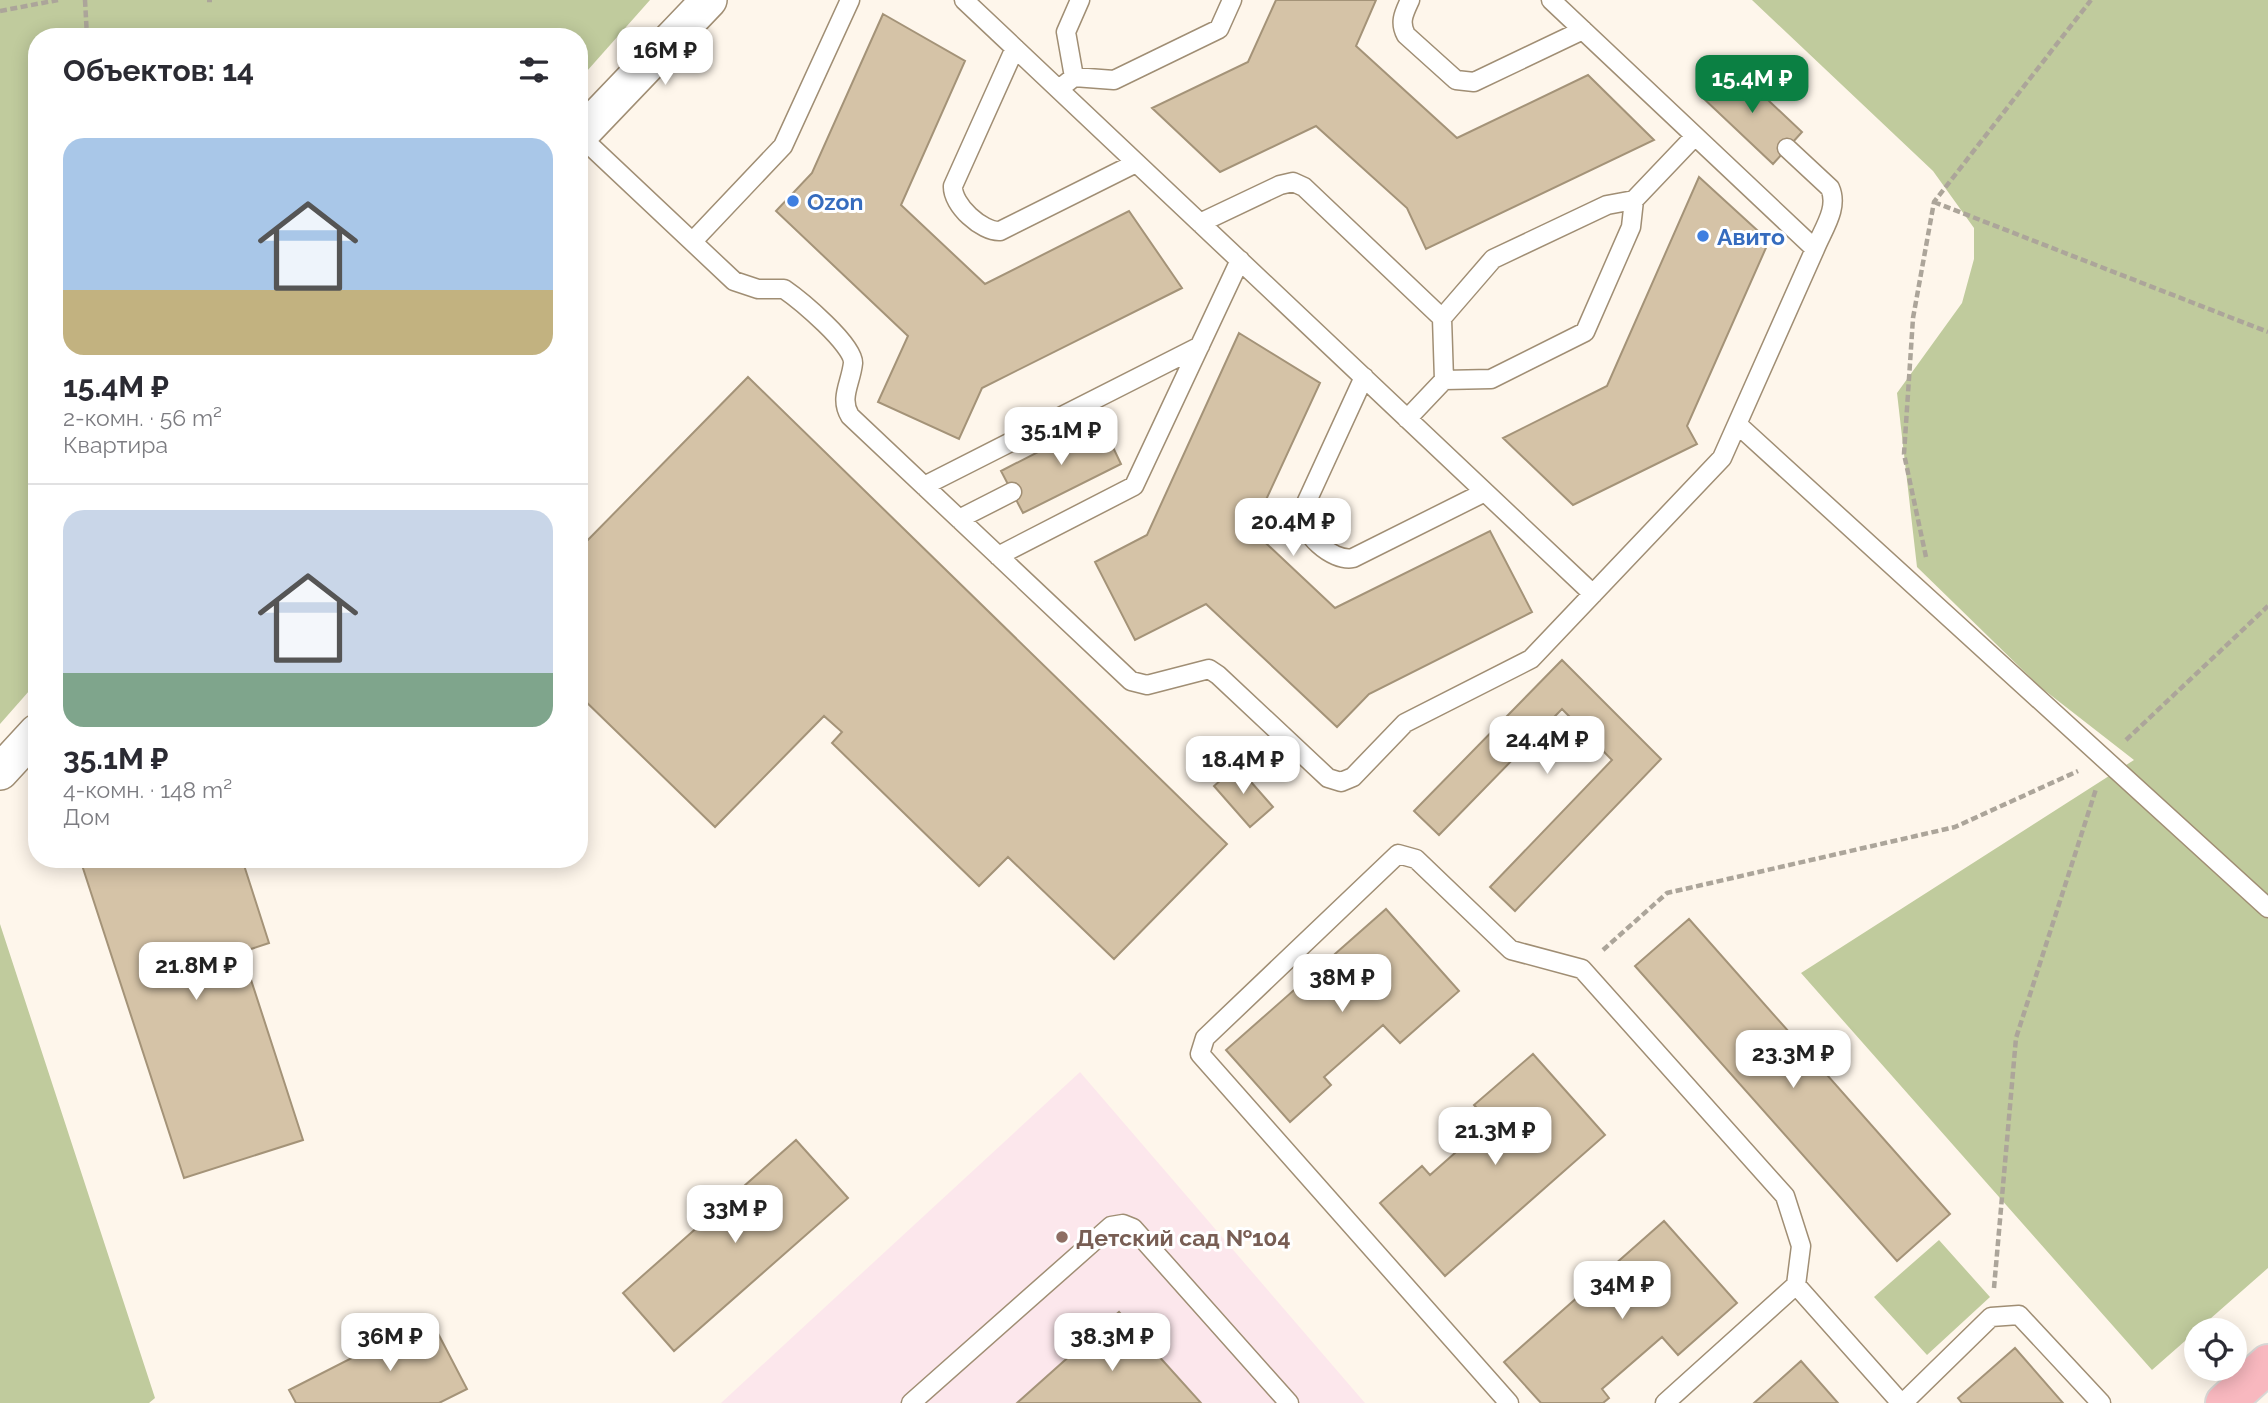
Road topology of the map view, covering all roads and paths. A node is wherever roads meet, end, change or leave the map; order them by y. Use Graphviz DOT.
graph roads {
  1 [pos="58,0"];
  2 [pos="85,0"];
  3 [pos="206,0"];
  4 [pos="212,0"];
  5 [pos="709,0"];
  6 [pos="850,0"];
  7 [pos="964,0"];
  8 [pos="1080,0"];
  9 [pos="1232,0"];
  10 [pos="1410,0"];
  11 [pos="1551,0"];
  12 [pos="2091,0"];
  13 [pos="0,10"];
  14 [pos="87,28"];
  15 [pos="1583,30"];
  16 [pos="1015,48"];
  17 [pos="1074,77"];
  18 [pos="1059,89"];
  19 [pos="588,128"];
  20 [pos="1695,136"];
  21 [pos="588,144"];
  22 [pos="1787,148"];
  23 [pos="1136,163"];
  24 [pos="1634,200"];
  25 [pos="1934,202"];
  26 [pos="1200,223"];
  27 [pos="692,242"];
  28 [pos="1815,248"];
  29 [pos="1240,260"];
  30 [pos="1442,318"];
  31 [pos="2268,332"];
  32 [pos="1200,346"];
  33 [pos="1364,377"];
  34 [pos="1444,380"];
  35 [pos="1408,419"];
  36 [pos="1737,424"];
  37 [pos="924,486"];
  38 [pos="1012,492"];
  39 [pos="1485,492"];
  40 [pos="959,519"];
  41 [pos="998,556"];
  42 [pos="1593,594"];
  43 [pos="1936,605"];
  44 [pos="2268,606"];
  45 [pos="28,742"];
  46 [pos="2106,758"];
  47 [pos="0,772"];
  48 [pos="2268,908"];
  49 [pos="1582,969"];
  50 [pos="1796,1285"];
  51 [pos="1991,1317"];
  52 [pos="2268,1364"];
  53 [pos="1501,1401"];
  54 [pos="911,1403"];
  55 [pos="1289,1403"];
  56 [pos="1665,1403"];
  57 [pos="1902,1403"];
  58 [pos="2101,1403"];
  59 [pos="2225,1403"];
  1 -- 13 [label="path"];
  2 -- 14 [label="path"];
  3 -- 4 [label="path"];
  5 -- 19 [label="street"];
  6 -- 27 [label="lane"];
  7 -- 16 [label="lane"];
  8 -- 17 [label="lane"];
  9 -- 17 [label="lane"];
  10 -- 15 [label="lane"];
  11 -- 15 [label="lane"];
  12 -- 25 [label="path"];
  15 -- 20 [label="lane"];
  16 -- 18 [label="lane"];
  16 -- 23 [label="lane"];
  17 -- 18 [label="lane"];
  18 -- 23 [label="lane"];
  20 -- 24 [label="lane"];
  20 -- 28 [label="lane"];
  21 -- 27 [label="lane"];
  22 -- 28 [label="lane"];
  23 -- 26 [label="lane"];
  24 -- 30 [label="lane"];
  24 -- 34 [label="lane"];
  25 -- 31 [label="path"];
  25 -- 43 [label="path"];
  26 -- 29 [label="lane"];
  26 -- 30 [label="lane"];
  27 -- 37 [label="lane"];
  28 -- 36 [label="lane"];
  29 -- 32 [label="lane"];
  29 -- 33 [label="lane"];
  30 -- 34 [label="lane"];
  32 -- 37 [label="lane"];
  32 -- 41 [label="lane"];
  33 -- 35 [label="lane"];
  33 -- 39 [label="lane"];
  34 -- 35 [label="lane"];
  35 -- 39 [label="lane"];
  36 -- 42 [label="lane"];
  36 -- 43 [label="lane"];
  37 -- 40 [label="lane"];
  38 -- 40 [label="lane"];
  39 -- 42 [label="lane"];
  40 -- 41 [label="lane"];
  41 -- 42 [label="lane"];
  43 -- 46 [label="lane"];
  44 -- 46 [label="path"];
  45 -- 47 [label="street"];
  46 -- 48 [label="lane"];
  46 -- 49 [label="path"];
  46 -- 51 [label="path"];
  49 -- 50 [label="lane"];
  49 -- 53 [label="lane"];
  50 -- 56 [label="lane"];
  50 -- 57 [label="lane"];
  51 -- 57 [label="lane"];
  51 -- 58 [label="lane"];
  52 -- 59 [label="main road"];
  54 -- 55 [label="lane"];
}
